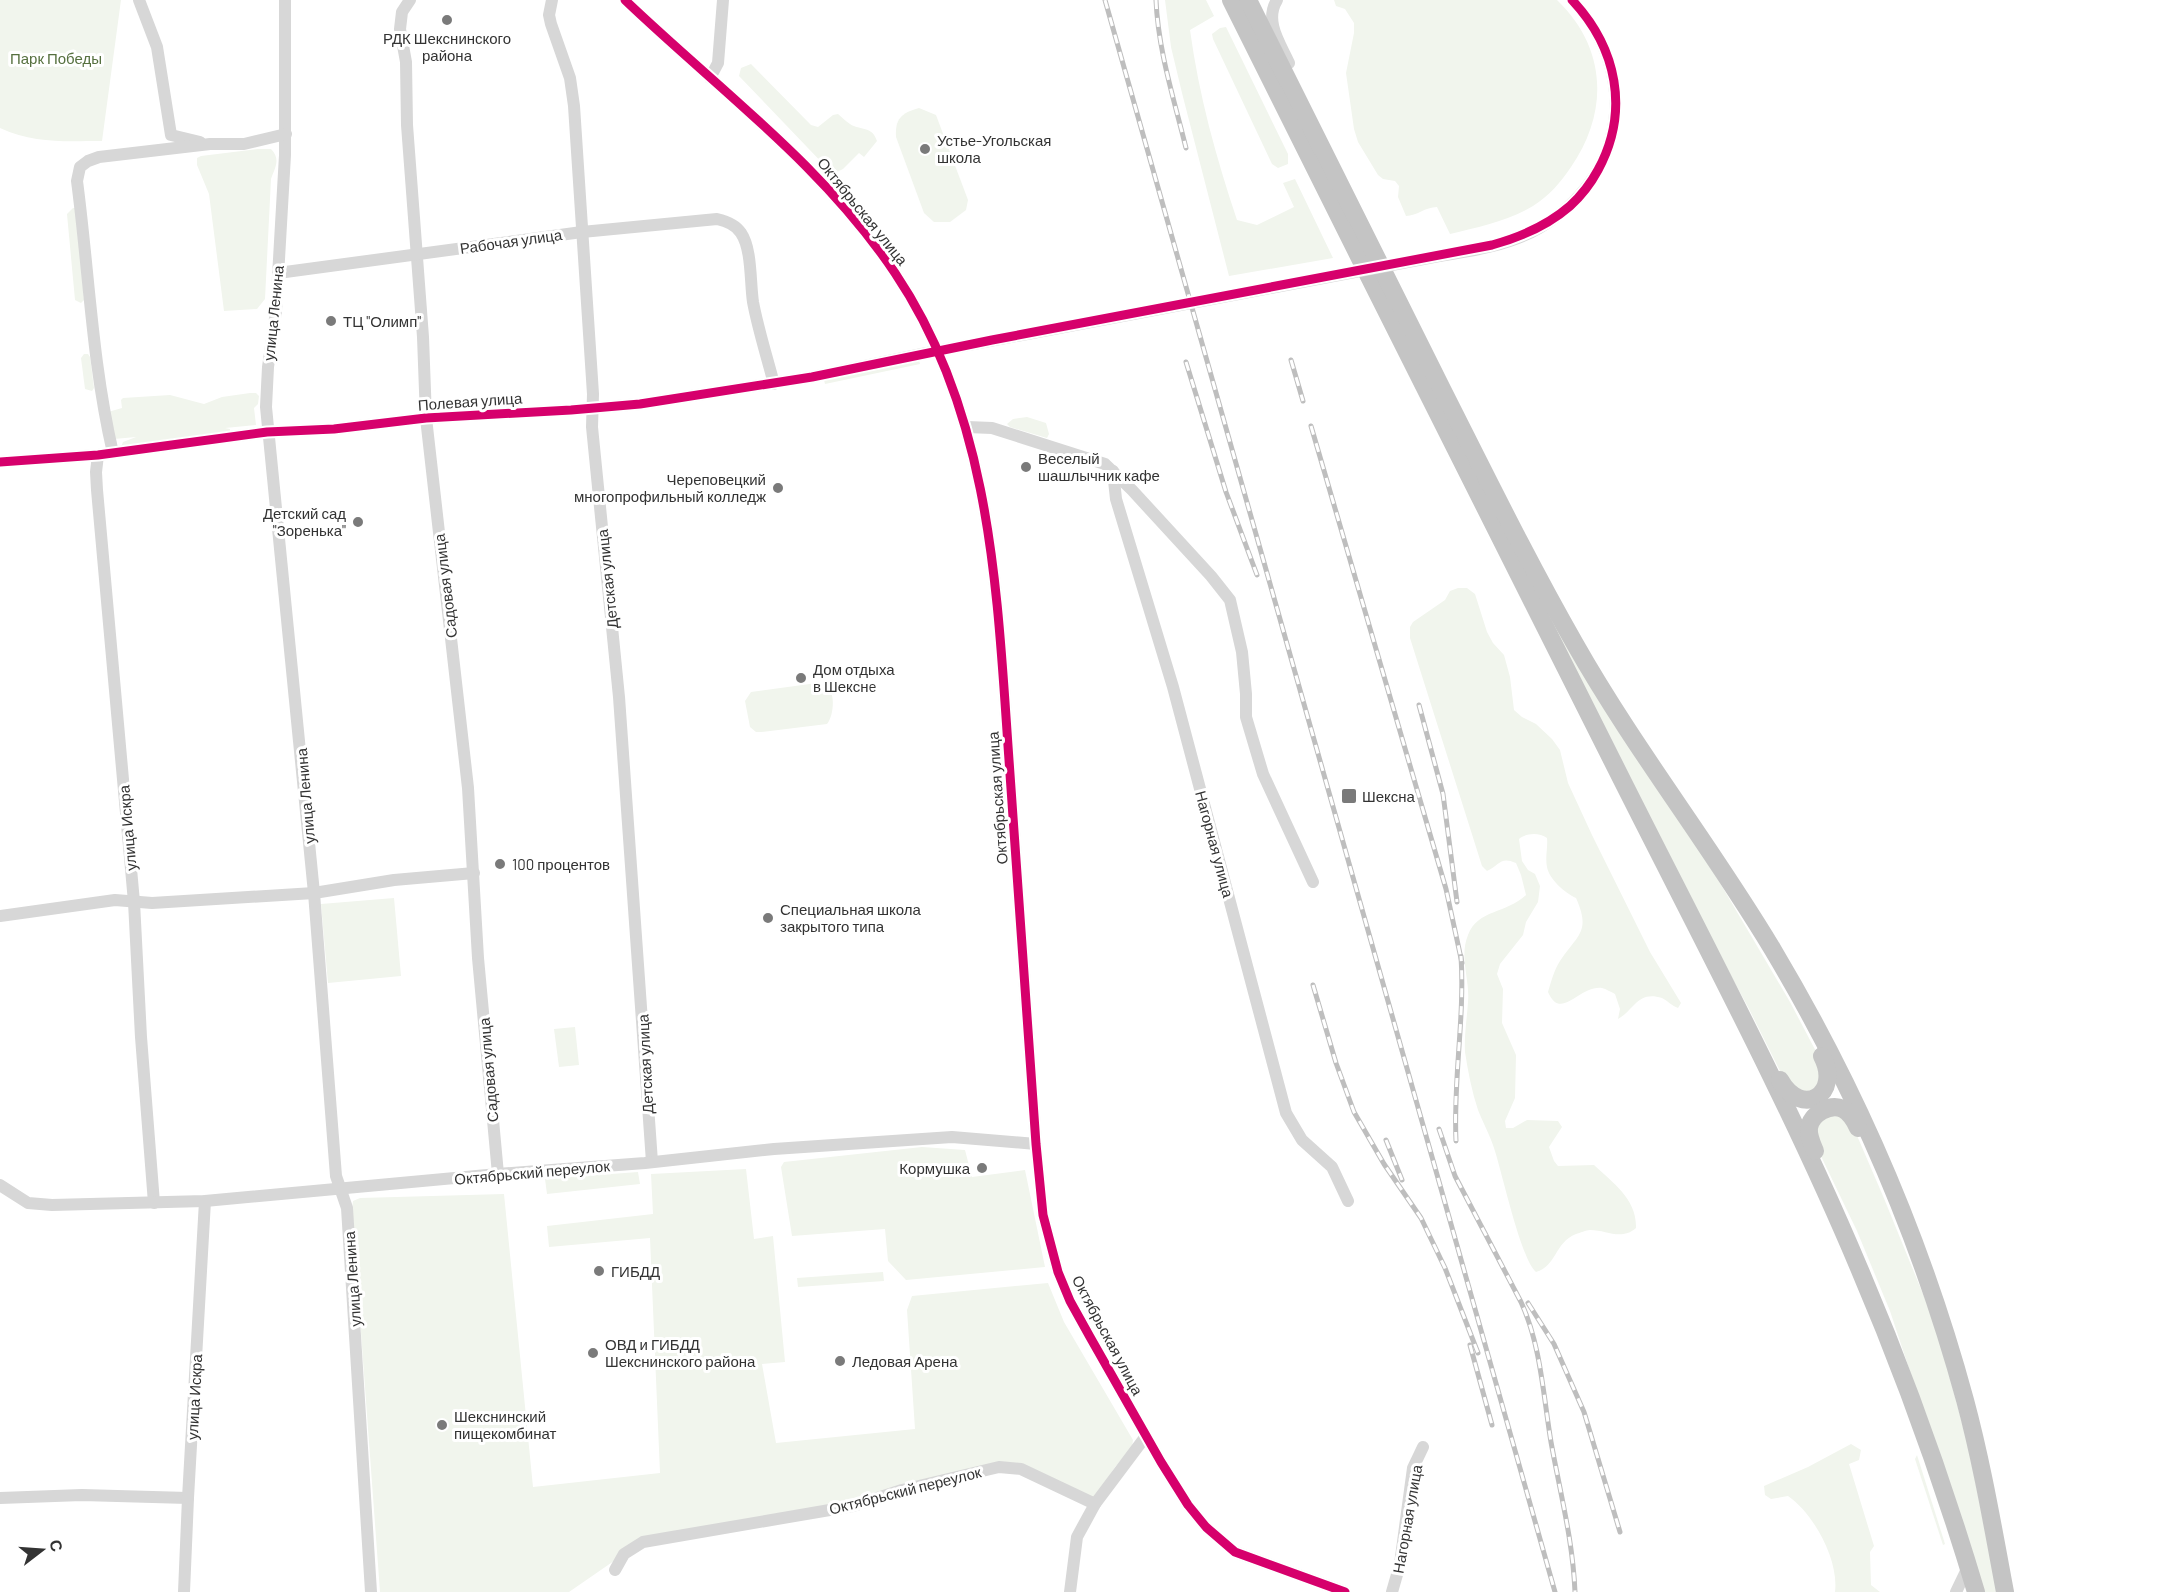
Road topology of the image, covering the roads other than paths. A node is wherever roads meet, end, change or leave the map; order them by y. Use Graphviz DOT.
graph roads {
  1 [pos="139,0"];
  2 [pos="285,0"];
  3 [pos="410,0"];
  4 [pos="552,0"];
  5 [pos="625,0"];
  6 [pos="723,0"];
  7 [pos="1231,0"];
  8 [pos="1248,0"];
  9 [pos="1277,0"];
  10 [pos="1572,0"];
  11 [pos="711,78"];
  12 [pos="286,134"];
  13 [pos="210,144"];
  14 [pos="582,232"];
  15 [pos="1365,234"];
  16 [pos="416,254"];
  17 [pos="278,273"];
  18 [pos="939,350"];
  19 [pos="774,384"];
  20 [pos="593,408"];
  21 [pos="426,418"];
  22 [pos="967,427"];
  23 [pos="267,432"];
  24 [pos="112,453"];
  25 [pos="98,454"];
  26 [pos="0,462"];
  27 [pos="1113,471"];
  28 [pos="1686,816"];
  29 [pos="474,873"];
  30 [pos="1313,882"];
  31 [pos="314,892"];
  32 [pos="134,902"];
  33 [pos="1689,912"];
  34 [pos="0,916"];
  35 [pos="1036,1144"];
  36 [pos="652,1162"];
  37 [pos="498,1174"];
  38 [pos="0,1185"];
  39 [pos="341,1189"];
  40 [pos="1348,1201"];
  41 [pos="205,1202"];
  42 [pos="154,1203"];
  43 [pos="1942,1325"];
  44 [pos="1916,1411"];
  45 [pos="1146,1436"];
  46 [pos="1423,1447"];
  47 [pos="0,1498"];
  48 [pos="188,1498"];
  49 [pos="1095,1504"];
  50 [pos="1968,1567"];
  51 [pos="615,1570"];
  52 [pos="184,1592"];
  53 [pos="371,1592"];
  54 [pos="1070,1592"];
  55 [pos="1345,1592"];
  56 [pos="1392,1592"];
  57 [pos="1956,1592"];
  58 [pos="1976,1592"];
  59 [pos="2005,1592"];
  1 -- 13 [label="street"];
  2 -- 12 [label="street, улица Ленина"];
  3 -- 16 [label="street, Садовая улица"];
  4 -- 14 [label="street, Детская улица"];
  5 -- 11 [label="street, Октябрьская улица"];
  6 -- 11 [label="street"];
  7 -- 33 [label="highway"];
  8 -- 15 [label="highway"];
  9 -- 15 [label="street"];
  10 -- 18 [label="street, Полевая улица, bridge"];
  11 -- 18 [label="street, Октябрьская улица"];
  12 -- 13 [label="street"];
  12 -- 17 [label="street, улица Ленина"];
  13 -- 24 [label="street"];
  14 -- 16 [label="street, Рабочая улица"];
  14 -- 19 [label="street, Рабочая улица"];
  14 -- 20 [label="street, Детская улица"];
  15 -- 28 [label="highway"];
  16 -- 17 [label="street, Рабочая улица"];
  16 -- 21 [label="street, Садовая улица"];
  17 -- 23 [label="street, улица Ленина"];
  18 -- 19 [label="street, Полевая улица"];
  18 -- 22 [label="street, Октябрьская улица"];
  19 -- 20 [label="street, Полевая улица"];
  20 -- 21 [label="street, Полевая улица"];
  20 -- 36 [label="street, Детская улица"];
  21 -- 23 [label="street, Полевая улица"];
  21 -- 29 [label="street, Садовая улица"];
  22 -- 27 [label="street"];
  22 -- 35 [label="street, Октябрьская улица"];
  23 -- 24 [label="street, Полевая улица"];
  23 -- 31 [label="street, улица Ленина"];
  24 -- 25 [label="street, Полевая улица"];
  25 -- 26 [label="street, Полевая улица"];
  25 -- 32 [label="street, улица Искра"];
  27 -- 30 [label="street"];
  27 -- 40 [label="street, Нагорная улица"];
  28 -- 33 [label="highway"];
  28 -- 43 [label="highway"];
  29 -- 31 [label="street"];
  29 -- 37 [label="street, Садовая улица"];
  31 -- 32 [label="street"];
  31 -- 39 [label="street, улица Ленина"];
  32 -- 34 [label="street"];
  32 -- 42 [label="street, улица Искра"];
  33 -- 44 [label="highway"];
  35 -- 36 [label="street, Октябрьский переулок"];
  35 -- 45 [label="street, Октябрьская улица"];
  36 -- 37 [label="street, Октябрьский переулок"];
  37 -- 39 [label="street, Октябрьский переулок"];
  38 -- 42 [label="street, Октябрьский переулок"];
  39 -- 41 [label="street, Октябрьский переулок"];
  39 -- 53 [label="street, улица Ленина"];
  41 -- 42 [label="street, Октябрьский переулок"];
  41 -- 48 [label="street, улица Искра"];
  43 -- 44 [label="highway"];
  43 -- 59 [label="highway"];
  44 -- 50 [label="highway"];
  45 -- 49 [label="street"];
  45 -- 55 [label="street, Октябрьская улица"];
  46 -- 56 [label="street, Нагорная улица"];
  47 -- 48 [label="street"];
  48 -- 52 [label="street, улица Искра"];
  49 -- 51 [label="street, Октябрьский переулок"];
  49 -- 54 [label="street"];
  50 -- 57 [label="street"];
  50 -- 58 [label="highway"];
}
